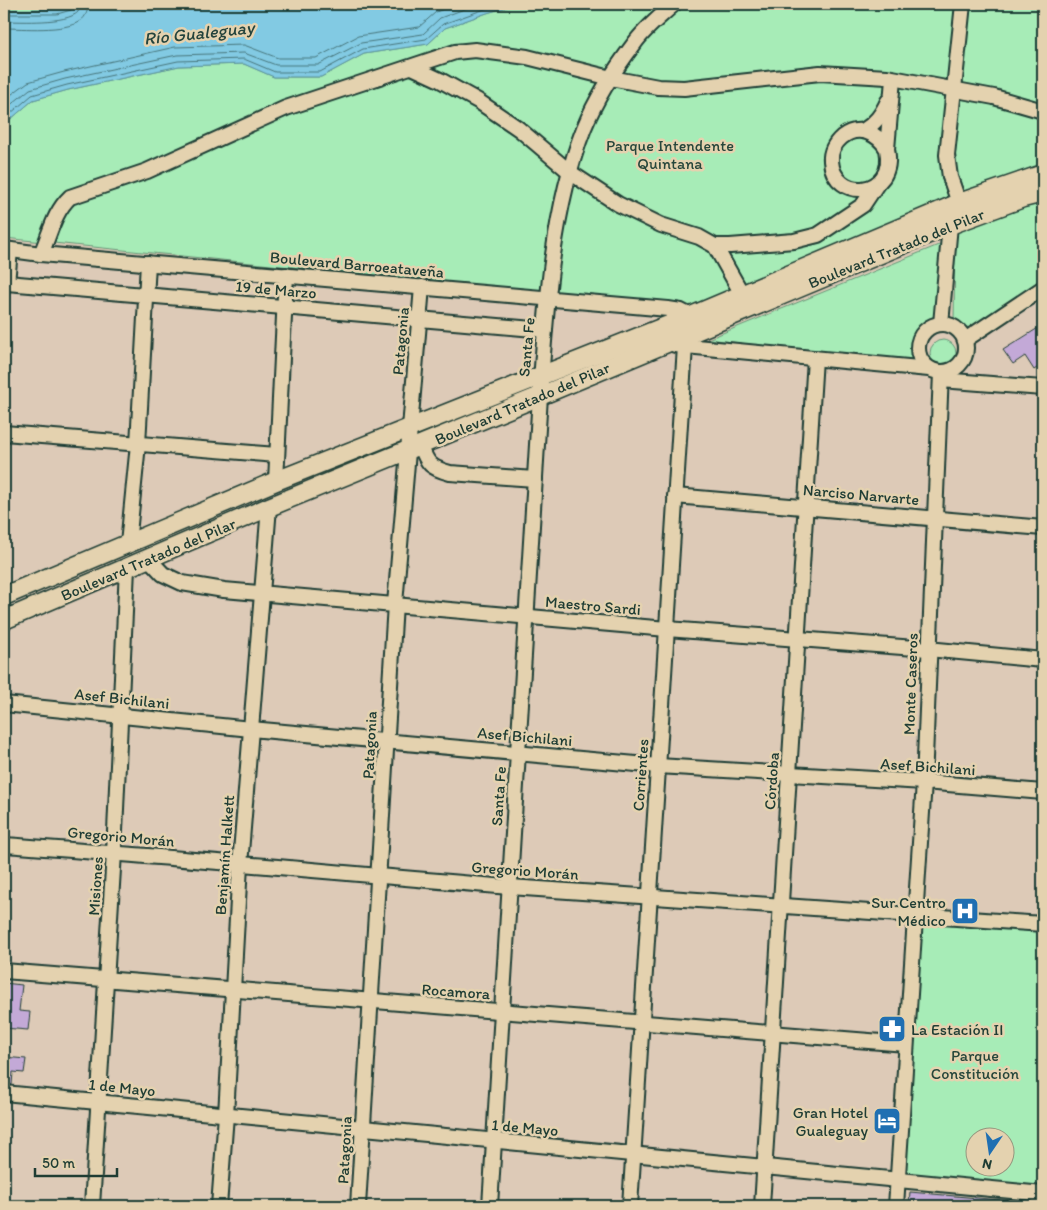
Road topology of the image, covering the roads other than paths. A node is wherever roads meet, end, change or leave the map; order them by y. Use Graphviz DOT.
graph roads {
  1 [pos="674,4"];
  2 [pos="963,4"];
  3 [pos="412,67"];
  4 [pos="611,78"];
  5 [pos="892,85"];
  6 [pos="954,90"];
  7 [pos="1043,111"];
  8 [pos="863,131"];
  9 [pos="887,149"];
  10 [pos="571,172"];
  11 [pos="1043,174"];
  12 [pos="877,184"];
  13 [pos="849,187"];
  14 [pos="1043,193"];
  15 [pos="959,203"];
  16 [pos="849,215"];
  17 [pos="950,225"];
  18 [pos="715,246"];
  19 [pos="7,249"];
  20 [pos="41,254"];
  21 [pos="148,263"];
  22 [pos="286,275"];
  23 [pos="5,284"];
  24 [pos="422,287"];
  25 [pos="1043,288"];
  26 [pos="146,295"];
  27 [pos="548,298"];
  28 [pos="746,301"];
  29 [pos="284,307"];
  30 [pos="419,319"];
  31 [pos="694,323"];
  32 [pos="941,324"];
  33 [pos="545,330"];
  34 [pos="965,340"];
  35 [pos="665,344"];
  36 [pos="685,346"];
  37 [pos="815,358"];
  38 [pos="603,361"];
  39 [pos="937,374"];
  40 [pos="542,376"];
  41 [pos="1043,388"];
  42 [pos="540,396"];
  43 [pos="410,428"];
  44 [pos="4,433"];
  45 [pos="138,444"];
  46 [pos="414,448"];
  47 [pos="277,455"];
  48 [pos="535,478"];
  49 [pos="276,481"];
  50 [pos="675,496"];
  51 [pos="269,507"];
  52 [pos="806,507"];
  53 [pos="935,518"];
  54 [pos="1043,528"];
  55 [pos="128,544"];
  56 [pos="148,558"];
  57 [pos="127,568"];
  58 [pos="262,594"];
  59 [pos="4,596"];
  60 [pos="395,604"];
  61 [pos="526,617"];
  62 [pos="4,620"];
  63 [pos="667,629"];
  64 [pos="798,638"];
  65 [pos="928,649"];
  66 [pos="1043,660"];
  67 [pos="4,704"];
  68 [pos="121,716"];
  69 [pos="251,729"];
  70 [pos="386,742"];
  71 [pos="518,753"];
  72 [pos="658,766"];
  73 [pos="789,774"];
  74 [pos="924,782"];
  75 [pos="1043,792"];
  76 [pos="4,845"];
  77 [pos="114,853"];
  78 [pos="240,864"];
  79 [pos="378,876"];
  80 [pos="510,887"];
  81 [pos="650,897"];
  82 [pos="781,905"];
  83 [pos="914,915"];
  84 [pos="1043,924"];
  85 [pos="4,971"];
  86 [pos="106,980"];
  87 [pos="233,991"];
  88 [pos="371,1002"];
  89 [pos="502,1012"];
  90 [pos="642,1023"];
  91 [pos="773,1033"];
  92 [pos="906,1044"];
  93 [pos="4,1094"];
  94 [pos="98,1103"];
  95 [pos="226,1115"];
  96 [pos="363,1129"];
  97 [pos="494,1142"];
  98 [pos="633,1155"];
  99 [pos="765,1168"];
  100 [pos="898,1181"];
  101 [pos="1040,1198"];
  102 [pos="92,1206"];
  103 [pos="219,1206"];
  104 [pos="358,1206"];
  105 [pos="490,1206"];
  106 [pos="630,1206"];
  107 [pos="762,1206"];
  108 [pos="896,1206"];
  1 -- 4 [label="street, Santa Fe"];
  2 -- 6 [label="street"];
  3 -- 4 [label="street"];
  3 -- 10 [label="street"];
  3 -- 20 [label="street"];
  4 -- 5 [label="street"];
  4 -- 10 [label="street, Santa Fe"];
  5 -- 6 [label="street"];
  5 -- 8 [label="street"];
  5 -- 9 [label="street"];
  6 -- 7 [label="street"];
  6 -- 15 [label="street"];
  8 -- 9 [label="street"];
  8 -- 13 [label="street"];
  9 -- 12 [label="street"];
  10 -- 18 [label="street"];
  10 -- 27 [label="street, Santa Fe"];
  11 -- 15 [label="main road, Boulevard Tratado del Pilar"];
  12 -- 13 [label="street"];
  12 -- 16 [label="street"];
  13 -- 16 [label="street"];
  14 -- 17 [label="main road, Boulevard Tratado del Pilar"];
  15 -- 17 [label="street"];
  15 -- 28 [label="main road, Boulevard Tratado del Pilar"];
  16 -- 18 [label="street"];
  17 -- 28 [label="main road, Boulevard Tratado del Pilar"];
  17 -- 32 [label="street"];
  18 -- 28 [label="street"];
  19 -- 20 [label="street, Boulevard Barroeataveña"];
  19 -- 23 [label="street"];
  20 -- 21 [label="street, Boulevard Barroeataveña"];
  21 -- 22 [label="street, Boulevard Barroeataveña"];
  21 -- 26 [label="street"];
  22 -- 24 [label="street, Boulevard Barroeataveña"];
  22 -- 29 [label="street"];
  23 -- 26 [label="street, 19 de Marzo"];
  24 -- 27 [label="street, Boulevard Barroeataveña"];
  24 -- 30 [label="street, Patagonia"];
  25 -- 34 [label="street"];
  26 -- 29 [label="street, 19 de Marzo"];
  26 -- 45 [label="street"];
  27 -- 31 [label="street, Boulevard Barroeataveña"];
  27 -- 33 [label="street, Santa Fe"];
  28 -- 31 [label="main road, Boulevard Tratado del Pilar"];
  29 -- 30 [label="street, 19 de Marzo"];
  29 -- 47 [label="street"];
  30 -- 33 [label="street, 19 de Marzo"];
  30 -- 43 [label="street, Patagonia"];
  31 -- 35 [label="main road, Boulevard Tratado del Pilar"];
  31 -- 38 [label="main road, Boulevard Tratado del Pilar"];
  32 -- 34 [label="street"];
  32 -- 39 [label="street"];
  33 -- 40 [label="street, Santa Fe"];
  34 -- 39 [label="street"];
  35 -- 36 [label="street"];
  35 -- 38 [label="main road, Boulevard Tratado del Pilar"];
  36 -- 37 [label="street"];
  36 -- 50 [label="street, Corrientes"];
  37 -- 39 [label="street"];
  37 -- 52 [label="street, Córdoba"];
  38 -- 40 [label="main road, Boulevard Tratado del Pilar"];
  38 -- 42 [label="main road, Boulevard Tratado del Pilar"];
  39 -- 41 [label="street"];
  39 -- 53 [label="street, Monte Caseros"];
  40 -- 42 [label="street, Santa Fe"];
  40 -- 43 [label="main road, Boulevard Tratado del Pilar"];
  42 -- 46 [label="main road, Boulevard Tratado del Pilar"];
  42 -- 48 [label="street, Santa Fe"];
  43 -- 46 [label="street, Patagonia"];
  43 -- 49 [label="main road, Boulevard Tratado del Pilar"];
  44 -- 45 [label="street"];
  45 -- 47 [label="street"];
  45 -- 55 [label="street"];
  46 -- 48 [label="street"];
  46 -- 51 [label="main road, Boulevard Tratado del Pilar"];
  46 -- 60 [label="street, Patagonia"];
  47 -- 49 [label="street"];
  48 -- 61 [label="street, Santa Fe"];
  49 -- 55 [label="main road, Boulevard Tratado del Pilar"];
  50 -- 52 [label="street, Narciso Narvarte"];
  50 -- 63 [label="street, Corrientes"];
  51 -- 56 [label="main road, Boulevard Tratado del Pilar"];
  51 -- 58 [label="street, Benjamín Halkett"];
  52 -- 53 [label="street, Narciso Narvarte"];
  52 -- 64 [label="street, Córdoba"];
  53 -- 54 [label="street, Narciso Narvarte"];
  53 -- 65 [label="street, Monte Caseros"];
  55 -- 59 [label="main road, Boulevard Tratado del Pilar"];
  56 -- 57 [label="main road, Boulevard Tratado del Pilar"];
  56 -- 58 [label="street, Maestro Sardi"];
  57 -- 62 [label="main road, Boulevard Tratado del Pilar"];
  57 -- 68 [label="street, Misiones"];
  58 -- 60 [label="street, Maestro Sardi"];
  58 -- 69 [label="street, Benjamín Halkett"];
  60 -- 61 [label="street, Maestro Sardi"];
  60 -- 70 [label="street, Patagonia"];
  61 -- 63 [label="street, Maestro Sardi"];
  61 -- 71 [label="street, Santa Fe"];
  63 -- 64 [label="street, Maestro Sardi"];
  63 -- 72 [label="street, Corrientes"];
  64 -- 65 [label="street, Maestro Sardi"];
  64 -- 73 [label="street, Córdoba"];
  65 -- 66 [label="street, Maestro Sardi"];
  65 -- 74 [label="street, Monte Caseros"];
  67 -- 68 [label="street, Asef Bichilani"];
  68 -- 69 [label="street, Asef Bichilani"];
  68 -- 77 [label="street, Misiones"];
  69 -- 70 [label="street, Asef Bichilani"];
  69 -- 78 [label="street, Benjamín Halkett"];
  70 -- 71 [label="street, Asef Bichilani"];
  70 -- 79 [label="street, Patagonia"];
  71 -- 72 [label="street, Asef Bichilani"];
  71 -- 80 [label="street, Santa Fe"];
  72 -- 73 [label="street, Asef Bichilani"];
  72 -- 81 [label="street, Corrientes"];
  73 -- 74 [label="street, Asef Bichilani"];
  73 -- 82 [label="street, Córdoba"];
  74 -- 75 [label="street, Asef Bichilani"];
  74 -- 83 [label="street, Monte Caseros"];
  76 -- 77 [label="street, Gregorio Morán"];
  77 -- 78 [label="street, Gregorio Morán"];
  77 -- 86 [label="street, Misiones"];
  78 -- 79 [label="street, Gregorio Morán"];
  78 -- 87 [label="street, Benjamín Halkett"];
  79 -- 80 [label="street, Gregorio Morán"];
  79 -- 88 [label="street, Patagonia"];
  80 -- 81 [label="street, Gregorio Morán"];
  80 -- 89 [label="street, Santa Fe"];
  81 -- 82 [label="street, Gregorio Morán"];
  81 -- 90 [label="street, Corrientes"];
  82 -- 83 [label="street, Gregorio Morán"];
  82 -- 91 [label="street, Córdoba"];
  83 -- 84 [label="street, Gregorio Morán"];
  83 -- 92 [label="street, Monte Caseros"];
  85 -- 86 [label="street, Rocamora"];
  86 -- 87 [label="street, Rocamora"];
  86 -- 94 [label="street, Misiones"];
  87 -- 88 [label="street, Rocamora"];
  87 -- 95 [label="street, Benjamín Halkett"];
  88 -- 89 [label="street, Rocamora"];
  88 -- 96 [label="street, Patagonia"];
  89 -- 90 [label="street, Rocamora"];
  89 -- 97 [label="street, Santa Fe"];
  90 -- 91 [label="street, Rocamora"];
  90 -- 98 [label="street, Corrientes"];
  91 -- 92 [label="street, Rocamora"];
  91 -- 99 [label="street, Córdoba"];
  92 -- 100 [label="street, Monte Caseros"];
  93 -- 94 [label="street, 1 de Mayo"];
  94 -- 95 [label="street, 1 de Mayo"];
  94 -- 102 [label="street, Misiones"];
  95 -- 96 [label="street, 1 de Mayo"];
  95 -- 103 [label="street, Benjamín Halkett"];
  96 -- 97 [label="street, 1 de Mayo"];
  96 -- 104 [label="street, Patagonia"];
  97 -- 98 [label="street, 1 de Mayo"];
  97 -- 105 [label="street, Santa Fe"];
  98 -- 99 [label="street, 1 de Mayo"];
  98 -- 106 [label="street, Corrientes"];
  99 -- 100 [label="street, 1 de Mayo"];
  99 -- 107 [label="street, Córdoba"];
  100 -- 101 [label="street, 1 de Mayo"];
  100 -- 108 [label="street, Monte Caseros"];
}
